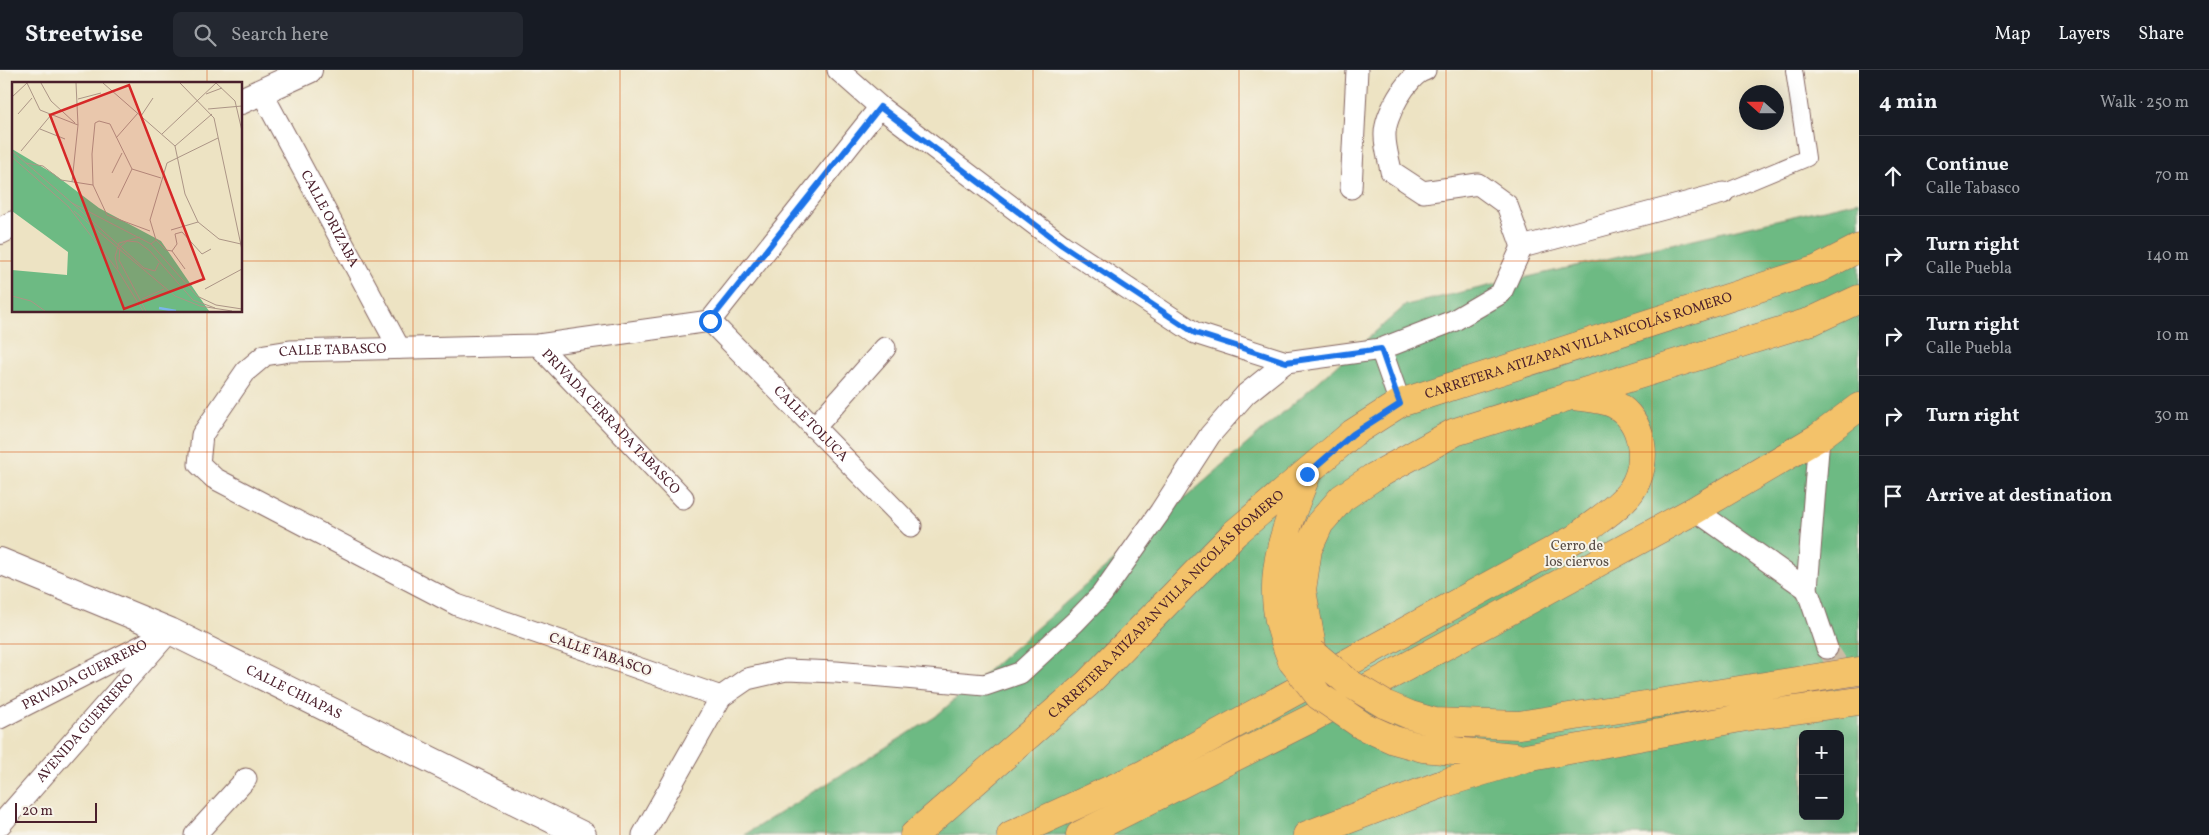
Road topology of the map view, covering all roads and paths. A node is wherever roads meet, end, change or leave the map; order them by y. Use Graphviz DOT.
graph roads {
  1 [pos="838,70"];
  2 [pos="1357,70"];
  3 [pos="1425,70"];
  4 [pos="1794,70"];
  5 [pos="300,72"];
  6 [pos="251,96"];
  7 [pos="880,107"];
  8 [pos="1351,188"];
  9 [pos="1723,193"];
  10 [pos="12,225"];
  11 [pos="0,231"];
  12 [pos="1522,247"];
  13 [pos="1859,248"];
  14 [pos="1859,299"];
  15 [pos="710,321"];
  16 [pos="538,345"];
  17 [pos="399,348"];
  18 [pos="885,348"];
  19 [pos="1381,349"];
  20 [pos="1286,362"];
  21 [pos="1569,395"];
  22 [pos="1400,404"];
  23 [pos="1859,407"];
  24 [pos="814,428"];
  25 [pos="1819,436"];
  26 [pos="1307,474"];
  27 [pos="683,498"];
  28 [pos="1696,510"];
  29 [pos="911,526"];
  30 [pos="0,561"];
  31 [pos="1807,589"];
  32 [pos="170,632"];
  33 [pos="1827,648"];
  34 [pos="1302,657"];
  35 [pos="1859,671"];
  36 [pos="721,697"];
  37 [pos="1859,701"];
  38 [pos="0,718"];
  39 [pos="1526,758"];
  40 [pos="246,779"];
  41 [pos="4,828"];
  42 [pos="195,835"];
  43 [pos="583,835"];
  44 [pos="643,835"];
  45 [pos="914,835"];
  46 [pos="1011,835"];
  47 [pos="1080,835"];
  48 [pos="1307,835"];
  1 -- 7 [label="street"];
  2 -- 8 [label="street"];
  3 -- 12 [label="street"];
  4 -- 9 [label="street"];
  5 -- 6 [label="street"];
  6 -- 17 [label="street, CALLE ORIZABA"];
  7 -- 15 [label="street"];
  7 -- 20 [label="street"];
  9 -- 12 [label="street"];
  10 -- 11 [label="street"];
  12 -- 19 [label="street"];
  13 -- 22 [label="main road, CARRETERA ATIZAPAN VILLA NICOLÁS ROMERO"];
  14 -- 21 [label="main road"];
  15 -- 16 [label="street, CALLE TABASCO"];
  15 -- 24 [label="street, CALLE TOLUCA"];
  16 -- 17 [label="street, CALLE TABASCO"];
  16 -- 27 [label="street, PRIVADA CERRADA TABASCO"];
  17 -- 36 [label="street, CALLE TABASCO"];
  18 -- 24 [label="street"];
  19 -- 20 [label="street"];
  19 -- 22 [label="street"];
  20 -- 36 [label="street"];
  21 -- 34 [label="main road"];
  21 -- 46 [label="main road"];
  22 -- 26 [label="main road, CARRETERA ATIZAPAN VILLA NICOLÁS ROMERO"];
  23 -- 25 [label="main road"];
  24 -- 29 [label="street, CALLE TOLUCA"];
  25 -- 28 [label="main road"];
  25 -- 31 [label="street"];
  26 -- 34 [label="main road"];
  26 -- 45 [label="main road, CARRETERA ATIZAPAN VILLA NICOLÁS ROMERO"];
  28 -- 31 [label="street"];
  28 -- 47 [label="main road"];
  30 -- 32 [label="street, CALLE CHIAPAS"];
  31 -- 33 [label="street"];
  32 -- 38 [label="street, PRIVADA GUERRERO"];
  32 -- 41 [label="street, AVENIDA GUERRERO"];
  32 -- 43 [label="street, CALLE CHIAPAS"];
  34 -- 35 [label="main road, bridge"];
  34 -- 39 [label="main road, bridge"];
  36 -- 44 [label="street"];
  37 -- 39 [label="main road"];
  39 -- 48 [label="main road"];
  40 -- 42 [label="street"];
}
